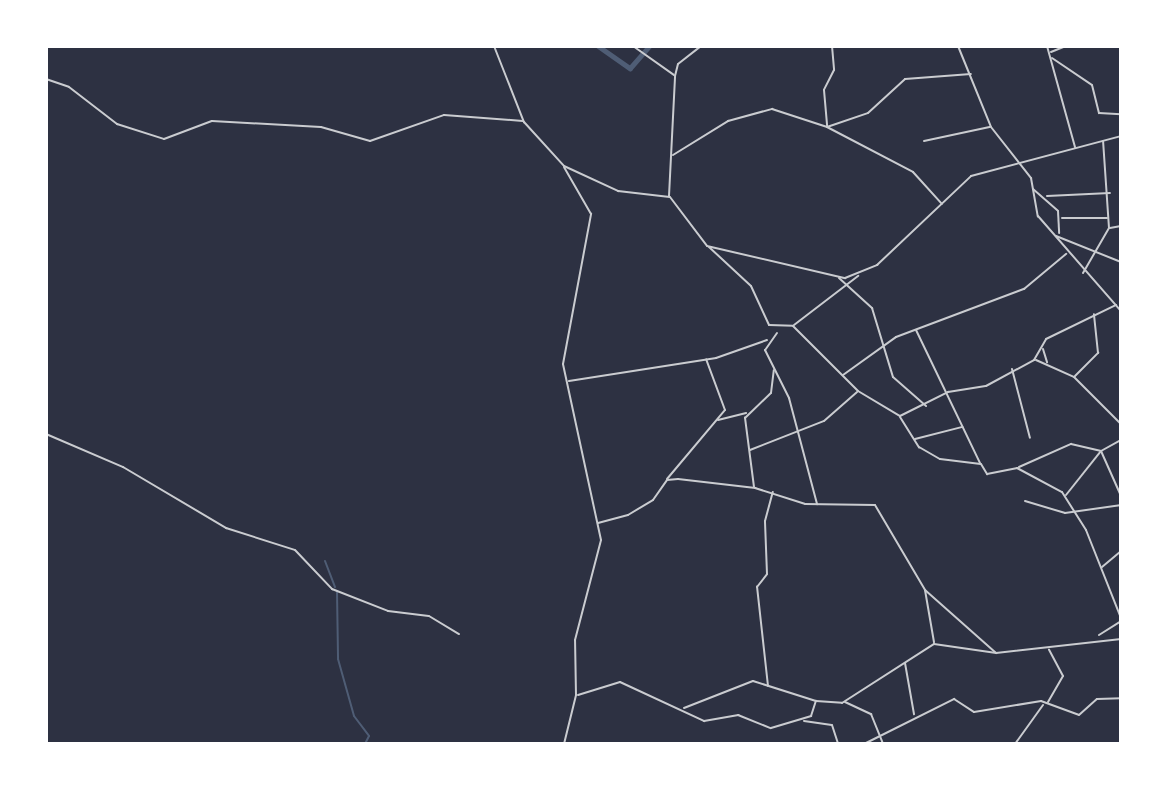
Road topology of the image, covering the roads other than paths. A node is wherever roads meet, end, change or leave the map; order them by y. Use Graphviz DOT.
graph roads {
  1 [pos="494,46"];
  2 [pos="633,46"];
  3 [pos="701,46"];
  4 [pos="832,46"];
  5 [pos="958,46"];
  6 [pos="1047,46"];
  7 [pos="1066,46"];
  8 [pos="1050,52"];
  9 [pos="1051,57"];
  10 [pos="972,74"];
  11 [pos="675,76"];
  12 [pos="46,79"];
  13 [pos="1121,114"];
  14 [pos="524,122"];
  15 [pos="827,127"];
  16 [pos="991,127"];
  17 [pos="1121,136"];
  18 [pos="924,141"];
  19 [pos="1103,141"];
  20 [pos="1075,147"];
  21 [pos="673,155"];
  22 [pos="1015,161"];
  23 [pos="564,166"];
  24 [pos="1033,189"];
  25 [pos="1110,193"];
  26 [pos="1047,196"];
  27 [pos="670,197"];
  28 [pos="943,206"];
  29 [pos="1061,218"];
  30 [pos="1107,218"];
  31 [pos="1121,226"];
  32 [pos="1109,228"];
  33 [pos="1059,234"];
  34 [pos="1055,236"];
  35 [pos="707,246"];
  36 [pos="1067,253"];
  37 [pos="1099,253"];
  38 [pos="1121,262"];
  39 [pos="1082,274"];
  40 [pos="859,275"];
  41 [pos="839,277"];
  42 [pos="847,288"];
  43 [pos="1116,305"];
  44 [pos="1121,311"];
  45 [pos="1093,313"];
  46 [pos="793,326"];
  47 [pos="915,329"];
  48 [pos="778,331"];
  49 [pos="767,340"];
  50 [pos="884,343"];
  51 [pos="1043,349"];
  52 [pos="706,359"];
  53 [pos="1034,360"];
  54 [pos="1047,363"];
  55 [pos="774,368"];
  56 [pos="1012,368"];
  57 [pos="843,375"];
  58 [pos="1074,377"];
  59 [pos="568,381"];
  60 [pos="858,391"];
  61 [pos="942,394"];
  62 [pos="927,407"];
  63 [pos="747,412"];
  64 [pos="900,416"];
  65 [pos="718,420"];
  66 [pos="1121,424"];
  67 [pos="962,427"];
  68 [pos="799,431"];
  69 [pos="46,434"];
  70 [pos="1030,438"];
  71 [pos="914,440"];
  72 [pos="1121,440"];
  73 [pos="750,450"];
  74 [pos="1101,451"];
  75 [pos="981,464"];
  76 [pos="1017,468"];
  77 [pos="667,480"];
  78 [pos="755,488"];
  79 [pos="773,492"];
  80 [pos="1065,496"];
  81 [pos="1121,496"];
  82 [pos="1025,501"];
  83 [pos="818,505"];
  84 [pos="1121,505"];
  85 [pos="1077,511"];
  86 [pos="598,523"];
  87 [pos="1121,525"];
  88 [pos="1101,568"];
  89 [pos="925,590"];
  90 [pos="1121,619"];
  91 [pos="459,634"];
  92 [pos="1098,637"];
  93 [pos="1121,639"];
  94 [pos="934,644"];
  95 [pos="1049,649"];
  96 [pos="996,653"];
  97 [pos="905,662"];
  98 [pos="768,686"];
  99 [pos="576,695"];
  100 [pos="1121,698"];
  101 [pos="816,701"];
  102 [pos="842,703"];
  103 [pos="1047,704"];
  104 [pos="683,708"];
  105 [pos="914,715"];
  106 [pos="803,721"];
  107 [pos="879,737"];
  108 [pos="564,744"];
  109 [pos="838,744"];
  110 [pos="864,744"];
  111 [pos="883,744"];
  112 [pos="1015,744"];
  1 -- 14 [label="street"];
  2 -- 11 [label="street"];
  3 -- 11 [label="street"];
  4 -- 15 [label="street"];
  5 -- 10 [label="street"];
  6 -- 8 [label="street"];
  7 -- 8 [label="street"];
  8 -- 9 [label="street"];
  9 -- 13 [label="street"];
  9 -- 20 [label="street"];
  10 -- 15 [label="street"];
  10 -- 16 [label="street"];
  11 -- 21 [label="street"];
  12 -- 14 [label="street"];
  14 -- 23 [label="street"];
  15 -- 21 [label="street"];
  15 -- 28 [label="street"];
  16 -- 18 [label="street"];
  16 -- 22 [label="street"];
  17 -- 19 [label="street"];
  19 -- 20 [label="street"];
  19 -- 25 [label="street"];
  20 -- 22 [label="street"];
  21 -- 27 [label="street"];
  22 -- 24 [label="street"];
  22 -- 28 [label="street"];
  23 -- 27 [label="street"];
  23 -- 59 [label="street"];
  24 -- 26 [label="street"];
  24 -- 34 [label="street"];
  25 -- 26 [label="street"];
  25 -- 30 [label="street"];
  26 -- 29 [label="street"];
  27 -- 35 [label="street"];
  28 -- 40 [label="street"];
  29 -- 30 [label="street"];
  29 -- 33 [label="street"];
  30 -- 32 [label="street"];
  31 -- 32 [label="street"];
  32 -- 37 [label="street"];
  33 -- 34 [label="street"];
  33 -- 37 [label="street"];
  34 -- 36 [label="street"];
  35 -- 41 [label="street"];
  35 -- 48 [label="street"];
  36 -- 39 [label="street"];
  36 -- 47 [label="street"];
  37 -- 38 [label="street"];
  37 -- 39 [label="street"];
  39 -- 43 [label="street"];
  40 -- 41 [label="street"];
  40 -- 42 [label="street"];
  41 -- 42 [label="street"];
  42 -- 46 [label="street"];
  42 -- 50 [label="street"];
  43 -- 44 [label="street"];
  43 -- 45 [label="street"];
  45 -- 51 [label="street"];
  45 -- 58 [label="street"];
  46 -- 48 [label="street"];
  46 -- 57 [label="street"];
  47 -- 50 [label="street"];
  47 -- 61 [label="street"];
  48 -- 49 [label="street"];
  49 -- 52 [label="street"];
  49 -- 55 [label="street"];
  50 -- 57 [label="street"];
  50 -- 62 [label="street"];
  51 -- 53 [label="street"];
  51 -- 54 [label="street"];
  52 -- 59 [label="street"];
  52 -- 65 [label="street"];
  53 -- 54 [label="street"];
  53 -- 56 [label="street"];
  54 -- 58 [label="street"];
  55 -- 63 [label="street"];
  55 -- 68 [label="street"];
  56 -- 61 [label="street"];
  56 -- 70 [label="street"];
  57 -- 60 [label="street"];
  58 -- 66 [label="street"];
  59 -- 86 [label="street"];
  60 -- 64 [label="street"];
  60 -- 68 [label="street"];
  61 -- 62 [label="street"];
  61 -- 67 [label="street"];
  62 -- 64 [label="street"];
  63 -- 65 [label="street"];
  63 -- 73 [label="street"];
  64 -- 71 [label="street"];
  65 -- 77 [label="street"];
  67 -- 71 [label="street"];
  67 -- 75 [label="street"];
  68 -- 73 [label="street"];
  68 -- 83 [label="street"];
  69 -- 91 [label="street"];
  71 -- 75 [label="street"];
  72 -- 74 [label="street"];
  73 -- 78 [label="street"];
  74 -- 76 [label="street"];
  74 -- 80 [label="street"];
  74 -- 81 [label="street"];
  75 -- 76 [label="street"];
  76 -- 80 [label="street"];
  77 -- 78 [label="street"];
  77 -- 86 [label="street"];
  78 -- 79 [label="street"];
  79 -- 83 [label="street"];
  79 -- 98 [label="street"];
  80 -- 85 [label="street"];
  82 -- 85 [label="street"];
  83 -- 89 [label="street"];
  84 -- 85 [label="street"];
  85 -- 88 [label="street"];
  86 -- 99 [label="street"];
  87 -- 88 [label="street"];
  88 -- 90 [label="street"];
  89 -- 94 [label="street"];
  89 -- 96 [label="street"];
  90 -- 92 [label="street"];
  92 -- 93 [label="street"];
  92 -- 95 [label="street"];
  94 -- 96 [label="street"];
  94 -- 97 [label="street"];
  95 -- 96 [label="street"];
  95 -- 103 [label="street"];
  97 -- 102 [label="street"];
  97 -- 105 [label="street"];
  98 -- 101 [label="street"];
  98 -- 104 [label="street"];
  99 -- 104 [label="street"];
  99 -- 108 [label="street"];
  100 -- 103 [label="street"];
  101 -- 102 [label="street"];
  101 -- 106 [label="street"];
  102 -- 107 [label="street"];
  103 -- 105 [label="street"];
  103 -- 112 [label="street"];
  104 -- 106 [label="street"];
  105 -- 107 [label="street"];
  106 -- 109 [label="street"];
  107 -- 110 [label="street"];
  107 -- 111 [label="street"];
}
